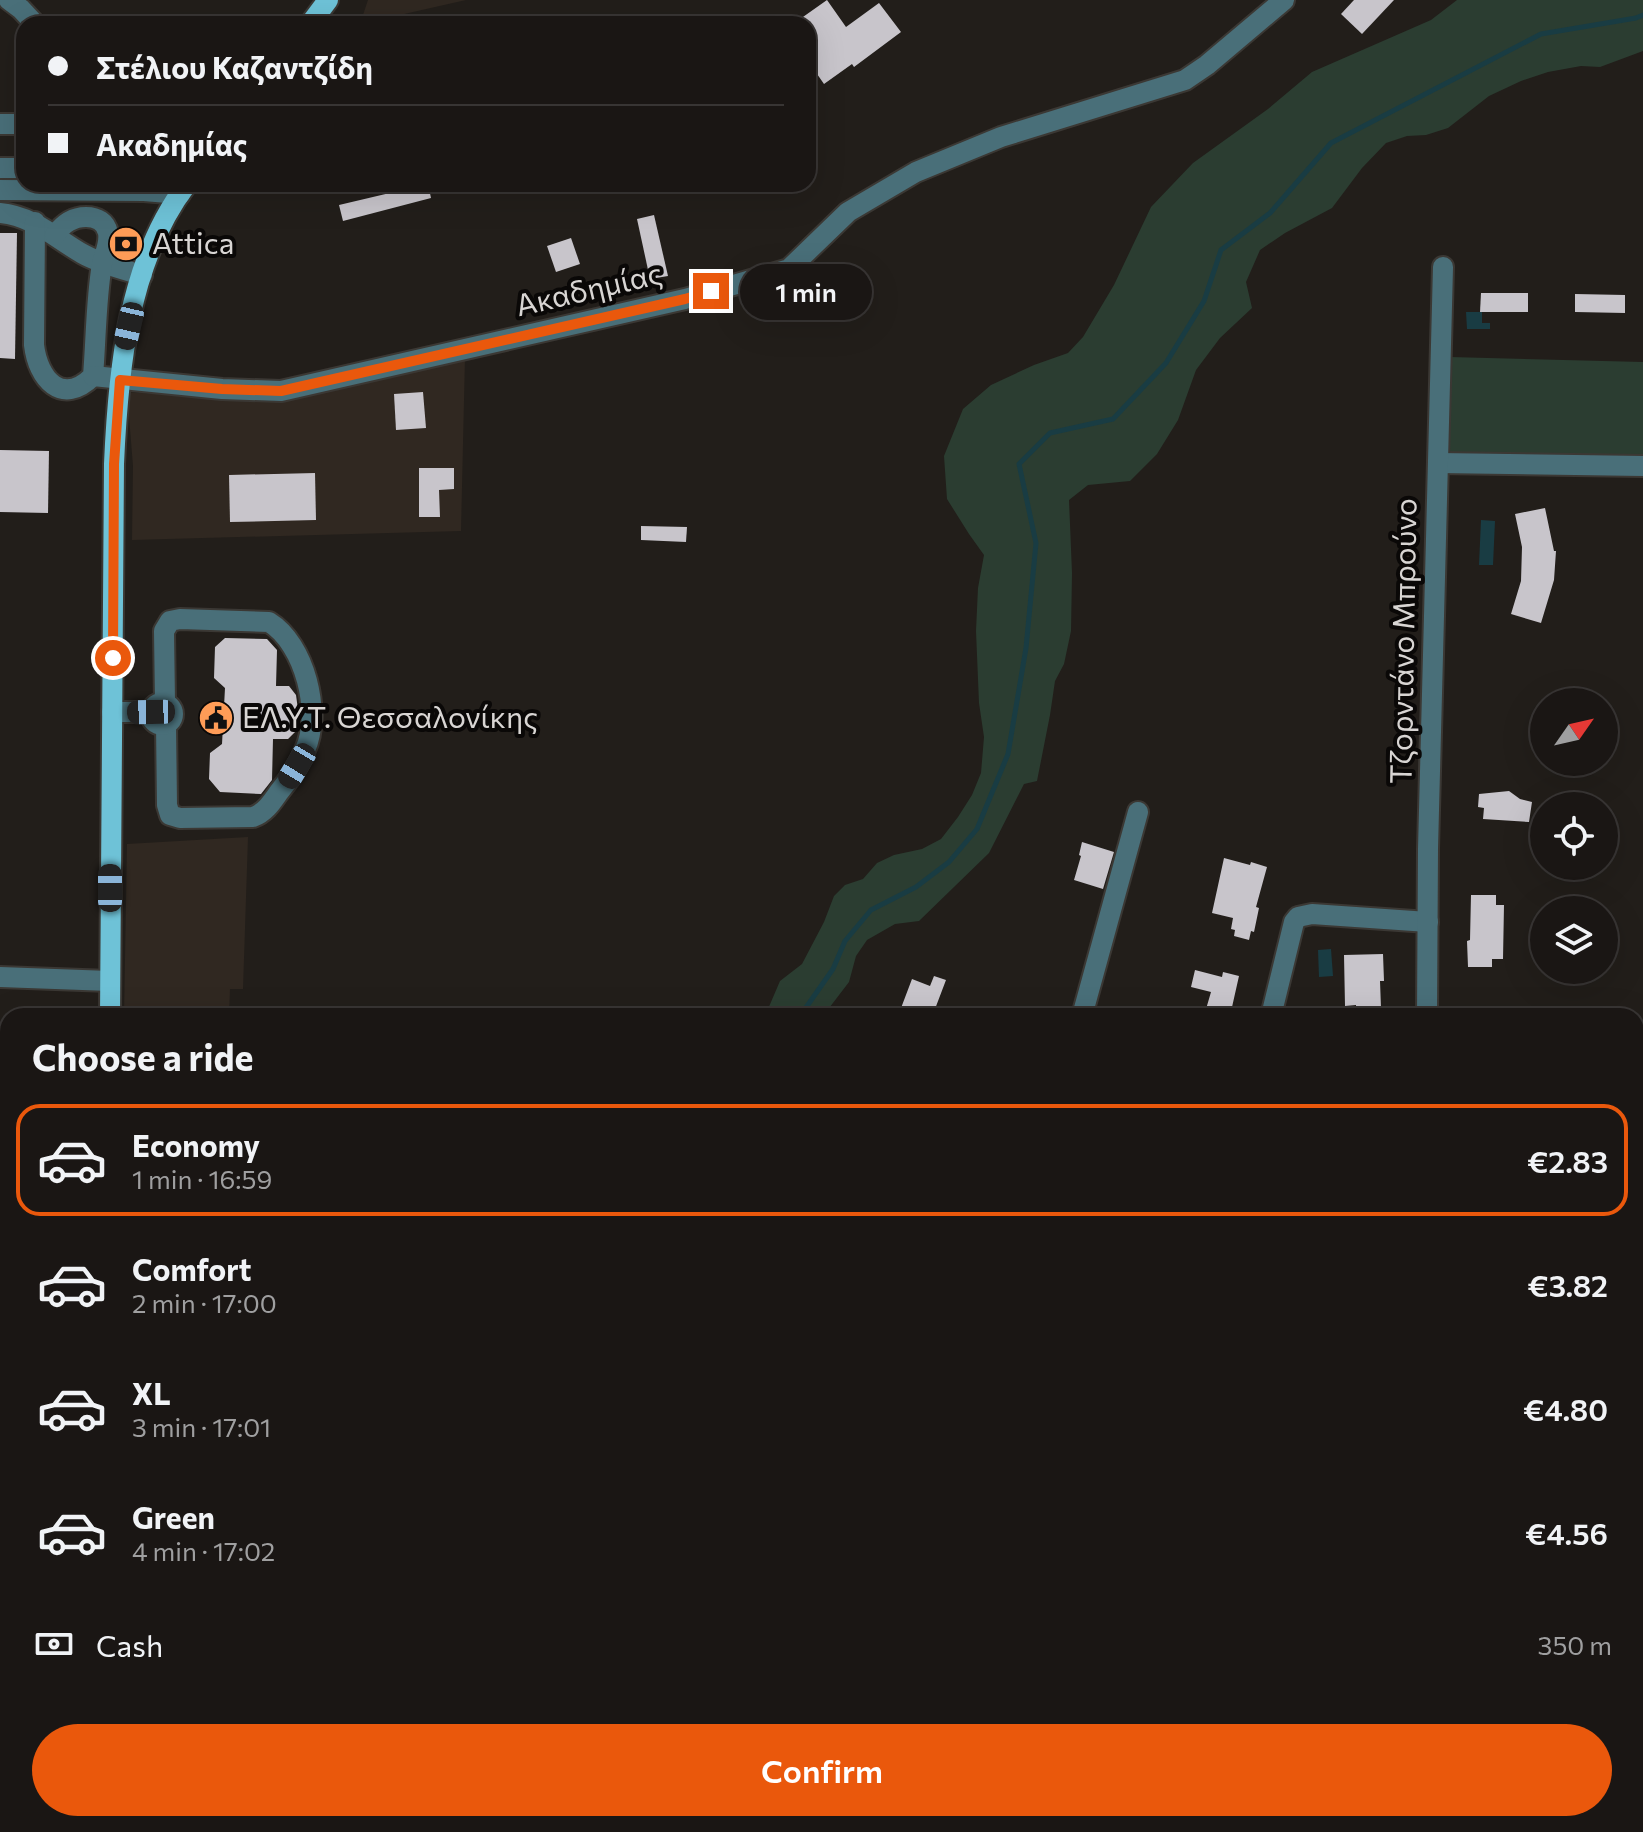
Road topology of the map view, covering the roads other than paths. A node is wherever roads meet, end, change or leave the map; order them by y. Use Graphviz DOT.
graph roads {
  1 [pos="9,0"];
  2 [pos="1284,0"];
  3 [pos="28,16"];
  4 [pos="181,192"];
  5 [pos="0,213"];
  6 [pos="35,222"];
  7 [pos="55,235"];
  8 [pos="103,263"];
  9 [pos="1443,267"];
  10 [pos="142,275"];
  11 [pos="93,376"];
  12 [pos="120,380"];
  13 [pos="1438,463"];
  14 [pos="1643,466"];
  15 [pos="112,712"];
  16 [pos="161,713"];
  17 [pos="1138,812"];
  18 [pos="1428,922"];
  19 [pos="0,977"];
  20 [pos="110,981"];
  21 [pos="110,1008"];
  22 [pos="1084,1008"];
  23 [pos="1273,1008"];
  24 [pos="1427,1008"];
  1 -- 3 [label="street"];
  2 -- 12 [label="street, Ακαδημίας"];
  4 -- 10 [label="main road"];
  5 -- 6 [label="street"];
  6 -- 7 [label="street"];
  6 -- 11 [label="street"];
  7 -- 8 [label="street"];
  7 -- 8 [label="street"];
  8 -- 10 [label="street"];
  8 -- 11 [label="street"];
  9 -- 13 [label="street, Τζορντάνο Μπρούνο"];
  10 -- 12 [label="main road"];
  11 -- 12 [label="street, Ακαδημίας"];
  12 -- 15 [label="main road"];
  13 -- 14 [label="street"];
  13 -- 18 [label="street, Τζορντάνο Μπρούνο"];
  15 -- 16 [label="street"];
  15 -- 20 [label="main road"];
  16 -- 16 [label="street"];
  17 -- 22 [label="street"];
  18 -- 23 [label="street"];
  18 -- 24 [label="street, Τζορντάνο Μπρούνο"];
  19 -- 20 [label="street"];
  20 -- 21 [label="main road"];
}
